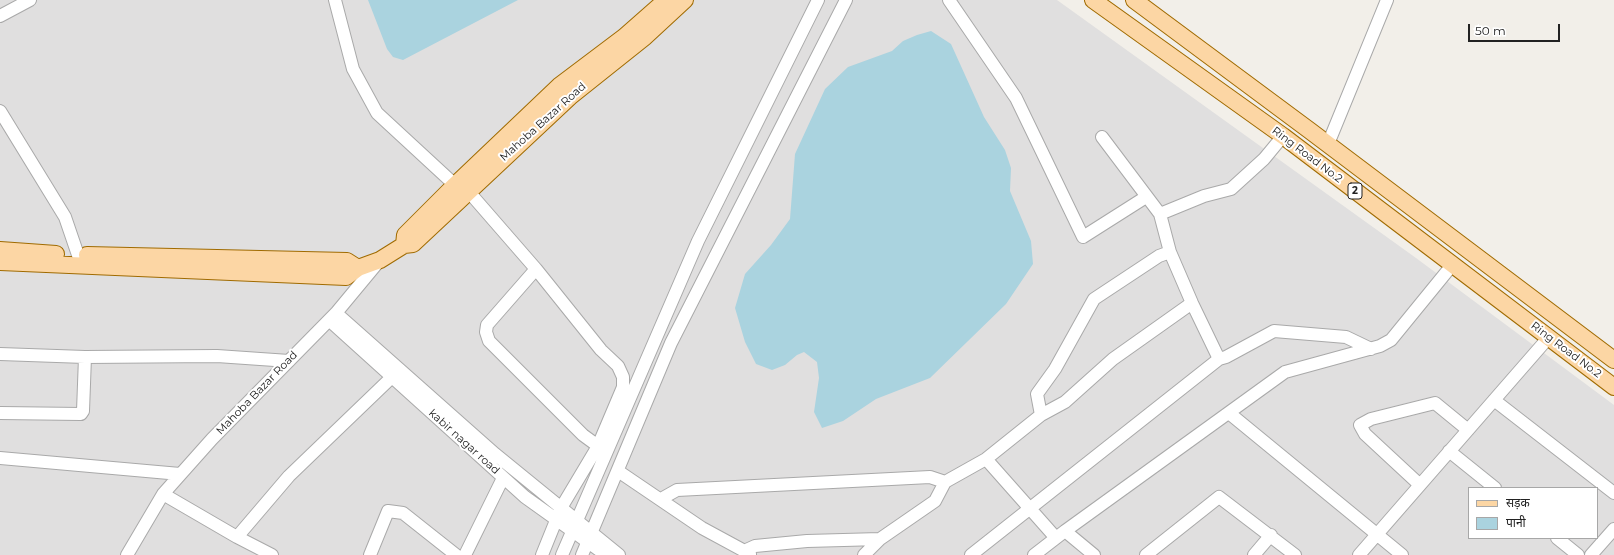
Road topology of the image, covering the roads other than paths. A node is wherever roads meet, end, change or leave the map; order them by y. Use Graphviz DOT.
graph roads {
  1 [pos="30,0"];
  2 [pos="335,0"];
  3 [pos="666,0"];
  4 [pos="685,0"];
  5 [pos="818,0"];
  6 [pos="846,0"];
  7 [pos="949,0"];
  8 [pos="1093,0"];
  9 [pos="1134,0"];
  10 [pos="1387,0"];
  11 [pos="0,16"];
  12 [pos="628,42"];
  13 [pos="0,110"];
  14 [pos="1283,136"];
  15 [pos="1102,137"];
  16 [pos="1328,144"];
  17 [pos="462,188"];
  18 [pos="1146,197"];
  19 [pos="1160,214"];
  20 [pos="0,250"];
  21 [pos="1170,252"];
  22 [pos="78,255"];
  23 [pos="380,260"];
  24 [pos="0,262"];
  25 [pos="1453,264"];
  26 [pos="358,268"];
  27 [pos="536,269"];
  28 [pos="1192,302"];
  29 [pos="332,316"];
  30 [pos="1548,336"];
  31 [pos="1370,349"];
  32 [pos="0,354"];
  33 [pos="85,357"];
  34 [pos="1219,359"];
  35 [pos="1614,360"];
  36 [pos="289,361"];
  37 [pos="392,377"];
  38 [pos="1614,387"];
  39 [pos="1494,400"];
  40 [pos="0,413"];
  41 [pos="1229,413"];
  42 [pos="1041,415"];
  43 [pos="1468,430"];
  44 [pos="598,446"];
  45 [pos="1449,451"];
  46 [pos="0,458"];
  47 [pos="986,459"];
  48 [pos="618,471"];
  49 [pos="180,474"];
  50 [pos="503,478"];
  51 [pos="945,482"];
  52 [pos="1420,485"];
  53 [pos="1494,487"];
  54 [pos="1614,493"];
  55 [pos="163,494"];
  56 [pos="661,499"];
  57 [pos="1030,509"];
  58 [pos="559,513"];
  59 [pos="574,526"];
  60 [pos="1614,529"];
  61 [pos="1377,534"];
  62 [pos="1061,535"];
  63 [pos="1271,536"];
  64 [pos="237,537"];
  65 [pos="590,537"];
  66 [pos="880,539"];
  67 [pos="1558,539"];
  68 [pos="748,553"];
  69 [pos="127,555"];
  70 [pos="272,555"];
  71 [pos="370,555"];
  72 [pos="456,555"];
  73 [pos="465,555"];
  74 [pos="542,555"];
  75 [pos="562,555"];
  76 [pos="582,555"];
  77 [pos="606,555"];
  78 [pos="619,555"];
  79 [pos="864,555"];
  80 [pos="971,555"];
  81 [pos="1034,555"];
  82 [pos="1094,555"];
  83 [pos="1146,555"];
  84 [pos="1254,555"];
  85 [pos="1295,555"];
  86 [pos="1359,555"];
  87 [pos="1402,555"];
  88 [pos="1578,555"];
  89 [pos="1591,555"];
  1 -- 11 [label="street"];
  2 -- 17 [label="street"];
  3 -- 12 [label="main road, Mahoba Bazar Road"];
  4 -- 12 [label="main road, Mahoba Bazar Road"];
  5 -- 59 [label="street"];
  6 -- 48 [label="street"];
  7 -- 18 [label="street"];
  8 -- 14 [label="main road, Ring Road No.2 / 2"];
  9 -- 16 [label="main road, Ring Road No.2 / 2"];
  10 -- 16 [label="street"];
  12 -- 17 [label="main road, Mahoba Bazar Road"];
  13 -- 22 [label="street"];
  14 -- 19 [label="street"];
  14 -- 25 [label="main road, Ring Road No.2 / 2"];
  15 -- 18 [label="street"];
  16 -- 35 [label="main road, Ring Road No.2 / 2"];
  17 -- 23 [label="main road, Mahoba Bazar Road"];
  17 -- 27 [label="street"];
  18 -- 19 [label="street"];
  19 -- 21 [label="street"];
  20 -- 22 [label="main road"];
  21 -- 28 [label="street"];
  21 -- 42 [label="street"];
  22 -- 26 [label="main road"];
  23 -- 26 [label="main road"];
  23 -- 29 [label="street, Mahoba Bazar Road"];
  24 -- 26 [label="main road"];
  25 -- 30 [label="main road, Ring Road No.2 / 2"];
  25 -- 31 [label="street"];
  27 -- 44 [label="street"];
  27 -- 44 [label="street"];
  28 -- 34 [label="street"];
  28 -- 42 [label="street"];
  29 -- 36 [label="street, Mahoba Bazar Road"];
  29 -- 37 [label="street, kabir nagar road"];
  29 -- 58 [label="street"];
  30 -- 38 [label="main road, Ring Road No.2 / 2"];
  30 -- 39 [label="street"];
  31 -- 34 [label="street"];
  31 -- 41 [label="street"];
  32 -- 33 [label="street"];
  33 -- 36 [label="street"];
  33 -- 40 [label="street"];
  34 -- 57 [label="street"];
  36 -- 49 [label="street, Mahoba Bazar Road"];
  37 -- 50 [label="street, kabir nagar road"];
  37 -- 64 [label="street"];
  39 -- 43 [label="street"];
  39 -- 54 [label="street"];
  41 -- 61 [label="street"];
  41 -- 62 [label="street"];
  42 -- 47 [label="street"];
  43 -- 45 [label="street"];
  43 -- 52 [label="street"];
  44 -- 58 [label="street"];
  45 -- 52 [label="street"];
  45 -- 53 [label="street"];
  46 -- 49 [label="street"];
  47 -- 51 [label="street"];
  47 -- 57 [label="street"];
  48 -- 56 [label="street"];
  48 -- 65 [label="street"];
  49 -- 55 [label="street, Mahoba Bazar Road"];
  50 -- 58 [label="street, kabir nagar road"];
  50 -- 73 [label="street"];
  51 -- 56 [label="street"];
  51 -- 66 [label="street"];
  52 -- 61 [label="street"];
  55 -- 64 [label="street"];
  55 -- 69 [label="street, Mahoba Bazar Road"];
  56 -- 68 [label="street"];
  57 -- 62 [label="street"];
  57 -- 80 [label="street"];
  58 -- 59 [label="street, kabir nagar road"];
  58 -- 74 [label="street"];
  59 -- 65 [label="street, kabir nagar road"];
  59 -- 75 [label="street"];
  60 -- 89 [label="street"];
  61 -- 86 [label="street"];
  61 -- 87 [label="street"];
  62 -- 81 [label="street"];
  62 -- 82 [label="street"];
  63 -- 83 [label="street"];
  63 -- 84 [label="street"];
  63 -- 85 [label="street"];
  64 -- 70 [label="street"];
  65 -- 76 [label="street"];
  65 -- 77 [label="street, kabir nagar road"];
  65 -- 78 [label="street"];
  66 -- 68 [label="street"];
  66 -- 79 [label="street"];
  67 -- 88 [label="street"];
  71 -- 72 [label="street"];
}
